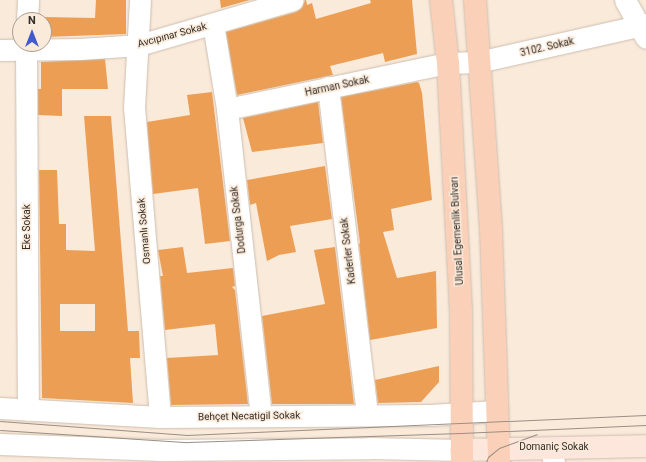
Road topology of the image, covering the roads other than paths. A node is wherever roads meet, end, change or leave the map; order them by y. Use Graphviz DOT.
graph roads {
  1 [pos="28,0"];
  2 [pos="140,0"];
  3 [pos="441,0"];
  4 [pos="475,0"];
  5 [pos="625,0"];
  6 [pos="286,1"];
  7 [pos="27,12"];
  8 [pos="213,24"];
  9 [pos="644,30"];
  10 [pos="139,45"];
  11 [pos="52,48"];
  12 [pos="12,49"];
  13 [pos="0,50"];
  14 [pos="26,52"];
  15 [pos="478,62"];
  16 [pos="448,63"];
  17 [pos="328,87"];
  18 [pos="227,110"];
  19 [pos="0,408"];
  20 [pos="28,410"];
  21 [pos="497,411"];
  22 [pos="462,414"];
  23 [pos="261,416"];
  24 [pos="367,416"];
  25 [pos="160,417"];
  26 [pos="0,444"];
  27 [pos="646,446"];
  28 [pos="28,454"];
  29 [pos="272,455"];
  30 [pos="372,455"];
  31 [pos="499,455"];
  32 [pos="552,455"];
  33 [pos="161,456"];
  34 [pos="462,456"];
  1 -- 7 [label="street"];
  2 -- 10 [label="street, Osmanlı Sokak"];
  3 -- 16 [label="main road, Ulusal Egemenlik Bulvarı"];
  4 -- 15 [label="main road"];
  5 -- 9 [label="street"];
  6 -- 8 [label="street, Avcıpınar Sokak"];
  8 -- 10 [label="street, Avcıpınar Sokak"];
  8 -- 18 [label="street, Dodurga Sokak"];
  9 -- 15 [label="street, 3102. Sokak"];
  10 -- 11 [label="street, Avcıpınar Sokak"];
  10 -- 25 [label="street, Osmanlı Sokak"];
  12 -- 13 [label="street, Avcıpınar Sokak"];
  14 -- 20 [label="street, Eke Sokak"];
  15 -- 16 [label="street, 3102. Sokak"];
  15 -- 21 [label="main road"];
  16 -- 17 [label="street, Harman Sokak"];
  16 -- 22 [label="main road, Ulusal Egemenlik Bulvarı"];
  17 -- 18 [label="street, Harman Sokak"];
  17 -- 24 [label="street, Kaderler Sokak"];
  18 -- 23 [label="street, Dodurga Sokak"];
  19 -- 20 [label="street, Behçet Necatigil Sokak"];
  20 -- 25 [label="street, Behçet Necatigil Sokak"];
  21 -- 22 [label="street, Behçet Necatigil Sokak"];
  21 -- 31 [label="main road"];
  22 -- 24 [label="street, Behçet Necatigil Sokak"];
  22 -- 34 [label="main road, Ulusal Egemenlik Bulvarı"];
  23 -- 24 [label="street, Behçet Necatigil Sokak"];
  23 -- 25 [label="street, Behçet Necatigil Sokak"];
  26 -- 28 [label="street"];
  27 -- 32 [label="street, Domaniç Sokak"];
  28 -- 33 [label="street"];
  29 -- 30 [label="street"];
  29 -- 33 [label="street"];
  30 -- 34 [label="street"];
  31 -- 32 [label="street, Domaniç Sokak"];
  31 -- 34 [label="street, Domaniç Sokak"];
}
